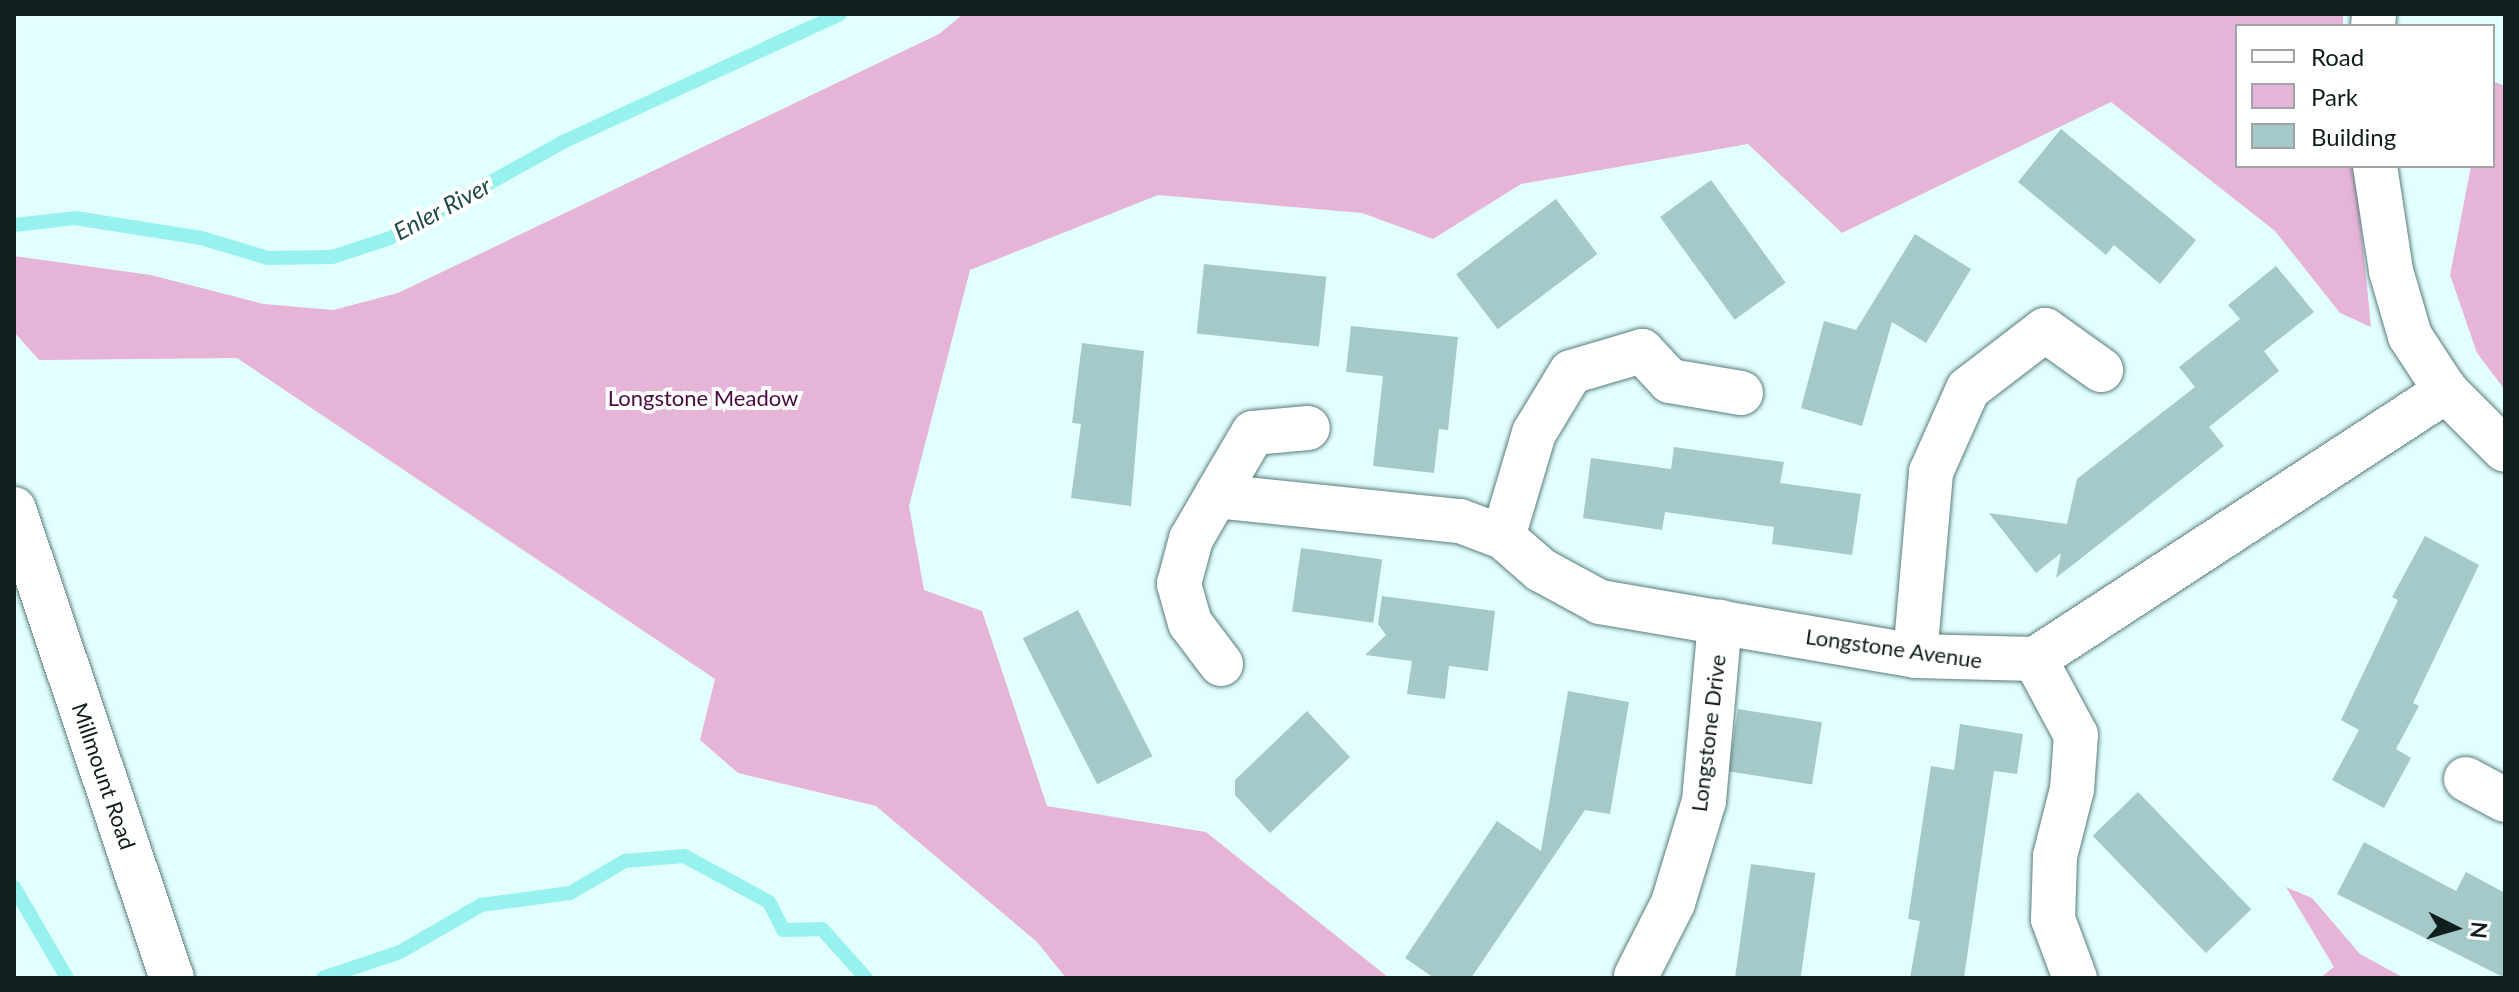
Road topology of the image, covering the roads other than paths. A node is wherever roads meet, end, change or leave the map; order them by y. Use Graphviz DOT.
graph roads {
  1 [pos="2375,168"];
  2 [pos="2101,370"];
  3 [pos="2446,391"];
  4 [pos="1741,393"];
  5 [pos="1308,428"];
  6 [pos="2505,450"];
  7 [pos="1216,496"];
  8 [pos="14,509"];
  9 [pos="1503,537"];
  10 [pos="25,578"];
  11 [pos="1720,622"];
  12 [pos="1915,656"];
  13 [pos="2035,659"];
  14 [pos="1221,664"];
  15 [pos="2466,779"];
  16 [pos="2505,800"];
  17 [pos="1636,976"];
  18 [pos="172,978"];
  19 [pos="2075,978"];
  1 -- 3 [label="street"];
  2 -- 12 [label="street"];
  3 -- 6 [label="street"];
  3 -- 13 [label="street"];
  4 -- 9 [label="street"];
  5 -- 7 [label="street"];
  7 -- 9 [label="street, Longstone Avenue"];
  7 -- 14 [label="street"];
  8 -- 10 [label="street, Millmount Road"];
  9 -- 11 [label="street, Longstone Avenue"];
  10 -- 18 [label="street, Millmount Road"];
  11 -- 12 [label="street, Longstone Avenue"];
  11 -- 17 [label="street, Longstone Drive"];
  12 -- 13 [label="street, Longstone Avenue"];
  13 -- 19 [label="street"];
  15 -- 16 [label="street"];
}
